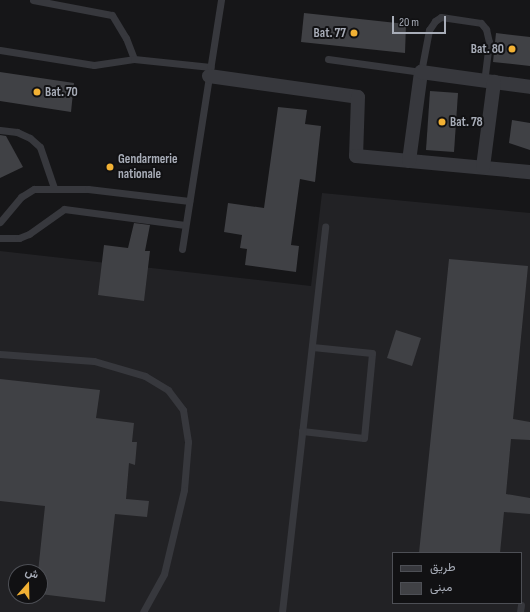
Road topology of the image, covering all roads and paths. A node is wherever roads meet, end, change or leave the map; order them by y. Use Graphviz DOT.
graph roads {
  1 [pos="33,0"];
  2 [pos="221,0"];
  3 [pos="0,50"];
  4 [pos="134,59"];
  5 [pos="328,59"];
  6 [pos="210,72"];
  7 [pos="421,72"];
  8 [pos="489,81"];
  9 [pos="530,87"];
  10 [pos="0,130"];
  11 [pos="409,160"];
  12 [pos="483,167"];
  13 [pos="530,172"];
  14 [pos="54,188"];
  15 [pos="189,201"];
  16 [pos="0,222"];
  17 [pos="185,225"];
  18 [pos="325,226"];
  19 [pos="0,238"];
  20 [pos="182,249"];
  21 [pos="312,347"];
  22 [pos="0,354"];
  23 [pos="302,431"];
  24 [pos="143,612"];
  25 [pos="282,612"];
  1 -- 4 [label="lane"];
  2 -- 6 [label="lane"];
  3 -- 4 [label="lane"];
  4 -- 6 [label="lane"];
  5 -- 7 [label="lane"];
  6 -- 11 [label="street"];
  6 -- 15 [label="lane"];
  7 -- 8 [label="street"];
  7 -- 8 [label="lane"];
  7 -- 11 [label="street"];
  8 -- 9 [label="street"];
  8 -- 12 [label="street"];
  10 -- 14 [label="lane"];
  11 -- 12 [label="street"];
  12 -- 13 [label="street"];
  14 -- 15 [label="lane"];
  14 -- 16 [label="lane"];
  15 -- 17 [label="lane"];
  17 -- 19 [label="lane"];
  17 -- 20 [label="lane"];
  18 -- 21 [label="lane"];
  21 -- 23 [label="lane"];
  21 -- 23 [label="lane"];
  22 -- 24 [label="lane"];
  23 -- 25 [label="lane"];
}
